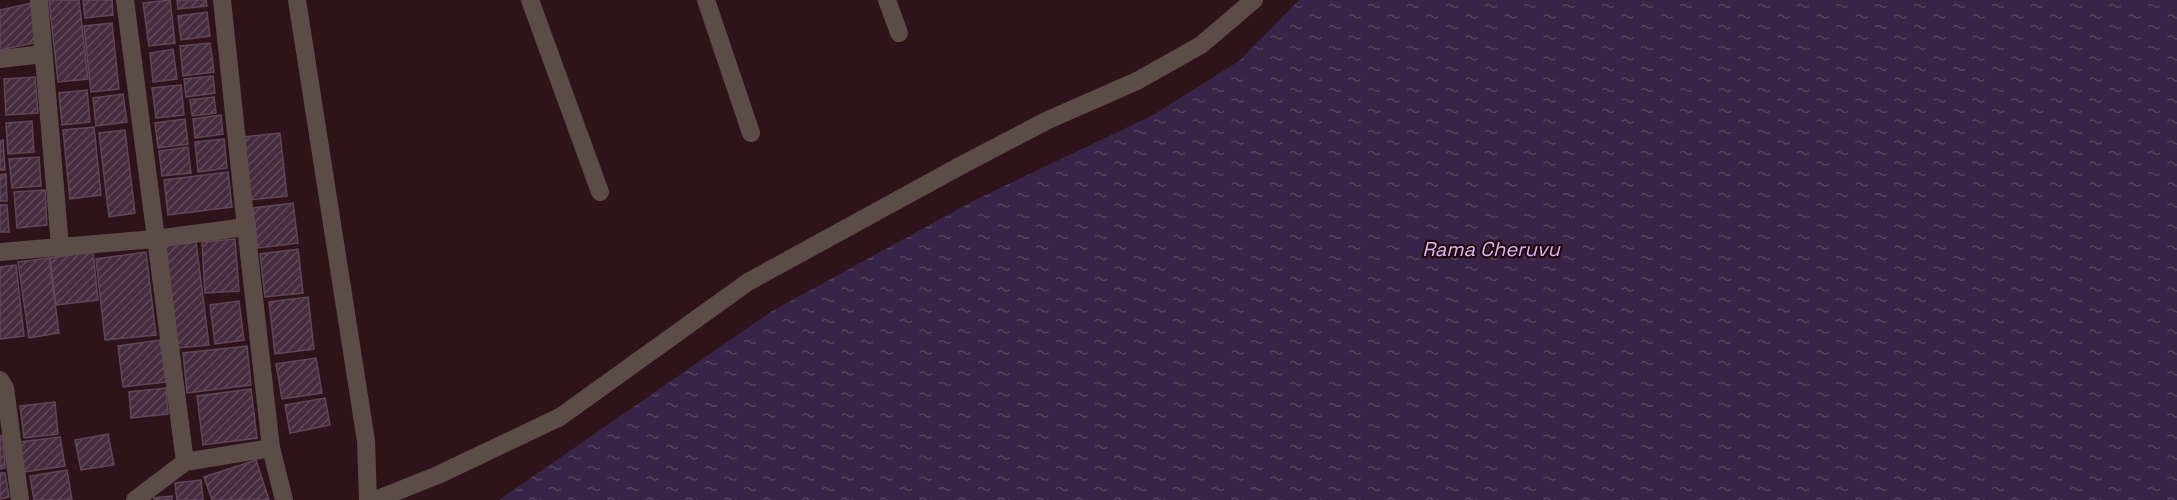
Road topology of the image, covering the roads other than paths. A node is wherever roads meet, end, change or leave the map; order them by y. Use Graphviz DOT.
graph roads {
  1 [pos="39,0"];
  2 [pos="125,0"];
  3 [pos="222,0"];
  4 [pos="297,0"];
  5 [pos="530,0"];
  6 [pos="706,0"];
  7 [pos="887,0"];
  8 [pos="1254,0"];
  9 [pos="899,33"];
  10 [pos="43,54"];
  11 [pos="0,59"];
  12 [pos="751,133"];
  13 [pos="600,192"];
  14 [pos="246,226"];
  15 [pos="155,238"];
  16 [pos="60,246"];
  17 [pos="0,252"];
  18 [pos="0,380"];
  19 [pos="272,448"];
  20 [pos="185,462"];
  21 [pos="20,500"];
  22 [pos="135,500"];
  23 [pos="284,500"];
  24 [pos="368,500"];
  25 [pos="375,500"];
  1 -- 10 [label="street"];
  2 -- 15 [label="street"];
  3 -- 14 [label="street"];
  4 -- 24 [label="street"];
  5 -- 13 [label="street"];
  6 -- 12 [label="street"];
  7 -- 9 [label="street"];
  8 -- 25 [label="street"];
  10 -- 11 [label="street"];
  10 -- 16 [label="street"];
  14 -- 15 [label="street"];
  14 -- 19 [label="street"];
  15 -- 16 [label="street"];
  15 -- 20 [label="street"];
  16 -- 17 [label="street"];
  18 -- 21 [label="street"];
  19 -- 20 [label="street"];
  19 -- 23 [label="street"];
  20 -- 22 [label="street"];
}
